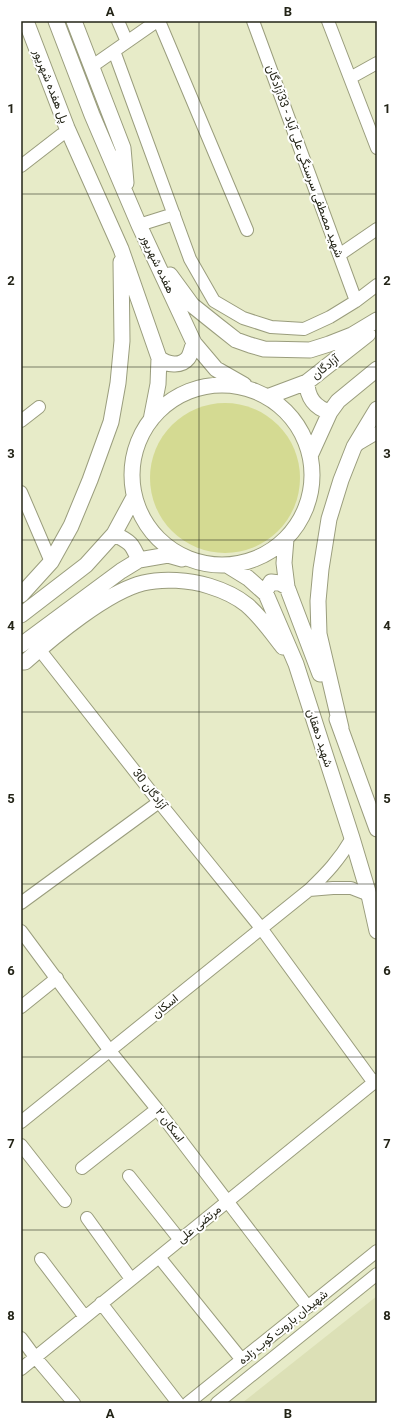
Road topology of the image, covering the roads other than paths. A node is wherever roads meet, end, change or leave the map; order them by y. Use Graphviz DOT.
graph roads {
  1 [pos="26,21"];
  2 [pos="56,21"];
  3 [pos="74,21"];
  4 [pos="118,21"];
  5 [pos="158,21"];
  6 [pos="253,21"];
  7 [pos="328,21"];
  8 [pos="21,29"];
  9 [pos="126,42"];
  10 [pos="114,51"];
  11 [pos="377,63"];
  12 [pos="91,67"];
  13 [pos="350,78"];
  14 [pos="64,131"];
  15 [pos="377,148"];
  16 [pos="21,166"];
  17 [pos="127,196"];
  18 [pos="174,214"];
  19 [pos="140,225"];
  20 [pos="247,230"];
  21 [pos="377,230"];
  22 [pos="121,249"];
  23 [pos="153,253"];
  24 [pos="339,254"];
  25 [pos="377,284"];
  26 [pos="356,301"];
  27 [pos="377,320"];
  28 [pos="377,327"];
  29 [pos="194,342"];
  30 [pos="159,358"];
  31 [pos="377,369"];
  32 [pos="307,382"];
  33 [pos="252,390"];
  34 [pos="267,397"];
  35 [pos="39,407"];
  36 [pos="377,409"];
  37 [pos="330,412"];
  38 [pos="150,420"];
  39 [pos="21,421"];
  40 [pos="377,433"];
  41 [pos="354,446"];
  42 [pos="310,456"];
  43 [pos="21,492"];
  44 [pos="134,497"];
  45 [pos="114,534"];
  46 [pos="286,539"];
  47 [pos="139,560"];
  48 [pos="51,562"];
  49 [pos="201,563"];
  50 [pos="227,566"];
  51 [pos="287,587"];
  52 [pos="266,594"];
  53 [pos="21,595"];
  54 [pos="21,615"];
  55 [pos="21,645"];
  56 [pos="39,649"];
  57 [pos="22,663"];
  58 [pos="296,664"];
  59 [pos="341,728"];
  60 [pos="159,802"];
  61 [pos="377,829"];
  62 [pos="352,838"];
  63 [pos="309,890"];
  64 [pos="369,895"];
  65 [pos="21,903"];
  66 [pos="261,928"];
  67 [pos="21,931"];
  68 [pos="377,931"];
  69 [pos="57,978"];
  70 [pos="21,1007"];
  71 [pos="110,1051"];
  72 [pos="375,1082"];
  73 [pos="157,1109"];
  74 [pos="21,1122"];
  75 [pos="21,1145"];
  76 [pos="82,1168"];
  77 [pos="129,1176"];
  78 [pos="64,1201"];
  79 [pos="228,1201"];
  80 [pos="87,1218"];
  81 [pos="180,1240"];
  82 [pos="377,1251"];
  83 [pos="159,1257"];
  84 [pos="41,1259"];
  85 [pos="377,1274"];
  86 [pos="131,1279"];
  87 [pos="102,1303"];
  88 [pos="308,1307"];
  89 [pos="85,1317"];
  90 [pos="21,1338"];
  91 [pos="35,1357"];
  92 [pos="242,1360"];
  93 [pos="21,1369"];
  94 [pos="74,1403"];
  95 [pos="178,1403"];
  96 [pos="188,1403"];
  97 [pos="217,1403"];
  1 -- 14 [label="main road, پل هفده شهریور"];
  2 -- 17 [label="main road, هفده شهریور"];
  3 -- 12 [label="main road"];
  4 -- 9 [label="street"];
  5 -- 9 [label="street"];
  5 -- 20 [label="street"];
  6 -- 24 [label="street, شهید مصطفی سرسنگی علی آباد - 33آزادگان"];
  7 -- 13 [label="street"];
  8 -- 14 [label="main road"];
  9 -- 10 [label="street"];
  10 -- 12 [label="street"];
  10 -- 18 [label="street"];
  11 -- 13 [label="street"];
  12 -- 17 [label="main road"];
  13 -- 15 [label="street"];
  14 -- 16 [label="street"];
  14 -- 22 [label="main road"];
  17 -- 19 [label="main road, هفده شهریور"];
  18 -- 19 [label="street"];
  18 -- 26 [label="street"];
  19 -- 23 [label="main road, هفده شهریور"];
  21 -- 24 [label="street"];
  22 -- 30 [label="main road"];
  22 -- 48 [label="main road"];
  23 -- 27 [label="main road"];
  23 -- 29 [label="main road, هفده شهریور"];
  24 -- 26 [label="street, شهید مصطفی سرسنگی علی آباد - 33آزادگان"];
  25 -- 26 [label="street"];
  28 -- 32 [label="main road, آزادگان"];
  29 -- 30 [label="main road"];
  29 -- 33 [label="main road, هفده شهریور"];
  30 -- 38 [label="main road"];
  31 -- 37 [label="main road"];
  32 -- 34 [label="main road, آزادگان"];
  32 -- 37 [label="main road"];
  33 -- 34 [label="main road"];
  33 -- 38 [label="main road"];
  34 -- 42 [label="main road"];
  35 -- 39 [label="street"];
  36 -- 41 [label="main road"];
  37 -- 42 [label="main road"];
  38 -- 44 [label="main road"];
  40 -- 41 [label="street"];
  41 -- 59 [label="main road"];
  42 -- 46 [label="main road"];
  43 -- 48 [label="street"];
  44 -- 45 [label="main road"];
  44 -- 49 [label="main road"];
  45 -- 47 [label="main road"];
  45 -- 54 [label="main road"];
  46 -- 50 [label="main road"];
  46 -- 51 [label="main road, شهید دهقان"];
  47 -- 49 [label="main road"];
  47 -- 55 [label="main road"];
  48 -- 53 [label="main road"];
  49 -- 50 [label="main road"];
  50 -- 52 [label="main road, شهید دهقان"];
  51 -- 52 [label="main road"];
  51 -- 59 [label="main road, شهید دهقان"];
  52 -- 58 [label="main road, شهید دهقان"];
  56 -- 57 [label="main road"];
  56 -- 58 [label="main road"];
  56 -- 60 [label="street, آزادگان 30"];
  58 -- 62 [label="main road, شهید دهقان"];
  59 -- 61 [label="main road, شهید دهقان"];
  60 -- 65 [label="street"];
  60 -- 66 [label="street, آزادگان 30"];
  62 -- 63 [label="street, اسکان"];
  62 -- 64 [label="main road, شهید دهقان"];
  63 -- 64 [label="street"];
  63 -- 66 [label="street, اسکان"];
  64 -- 68 [label="main road, شهید دهقان"];
  66 -- 71 [label="street, اسکان"];
  66 -- 72 [label="street, آزادگان 30"];
  67 -- 69 [label="street, اسکان ۲"];
  69 -- 70 [label="street"];
  69 -- 71 [label="street, اسکان ۲"];
  71 -- 73 [label="street, اسکان ۲"];
  71 -- 74 [label="street, اسکان"];
  72 -- 79 [label="street, مرتضی علی"];
  73 -- 76 [label="street"];
  73 -- 79 [label="street, اسکان ۲"];
  75 -- 78 [label="street"];
  77 -- 81 [label="street"];
  79 -- 81 [label="street, مرتضی علی"];
  79 -- 88 [label="street, اسکان ۲"];
  80 -- 86 [label="street"];
  81 -- 83 [label="street, مرتضی علی"];
  82 -- 88 [label="street, شهیدان باروت کوب زاده"];
  83 -- 86 [label="street, مرتضی علی"];
  83 -- 92 [label="street"];
  84 -- 89 [label="street"];
  85 -- 97 [label="street, شهیدان باروت کوب زاده"];
  86 -- 87 [label="street, مرتضی علی"];
  87 -- 89 [label="street, مرتضی علی"];
  87 -- 95 [label="street"];
  88 -- 92 [label="street, شهیدان باروت کوب زاده"];
  89 -- 91 [label="street, مرتضی علی"];
  90 -- 91 [label="street"];
  91 -- 93 [label="street, مرتضی علی"];
  91 -- 94 [label="street"];
  92 -- 96 [label="street, شهیدان باروت کوب زاده"];
}
